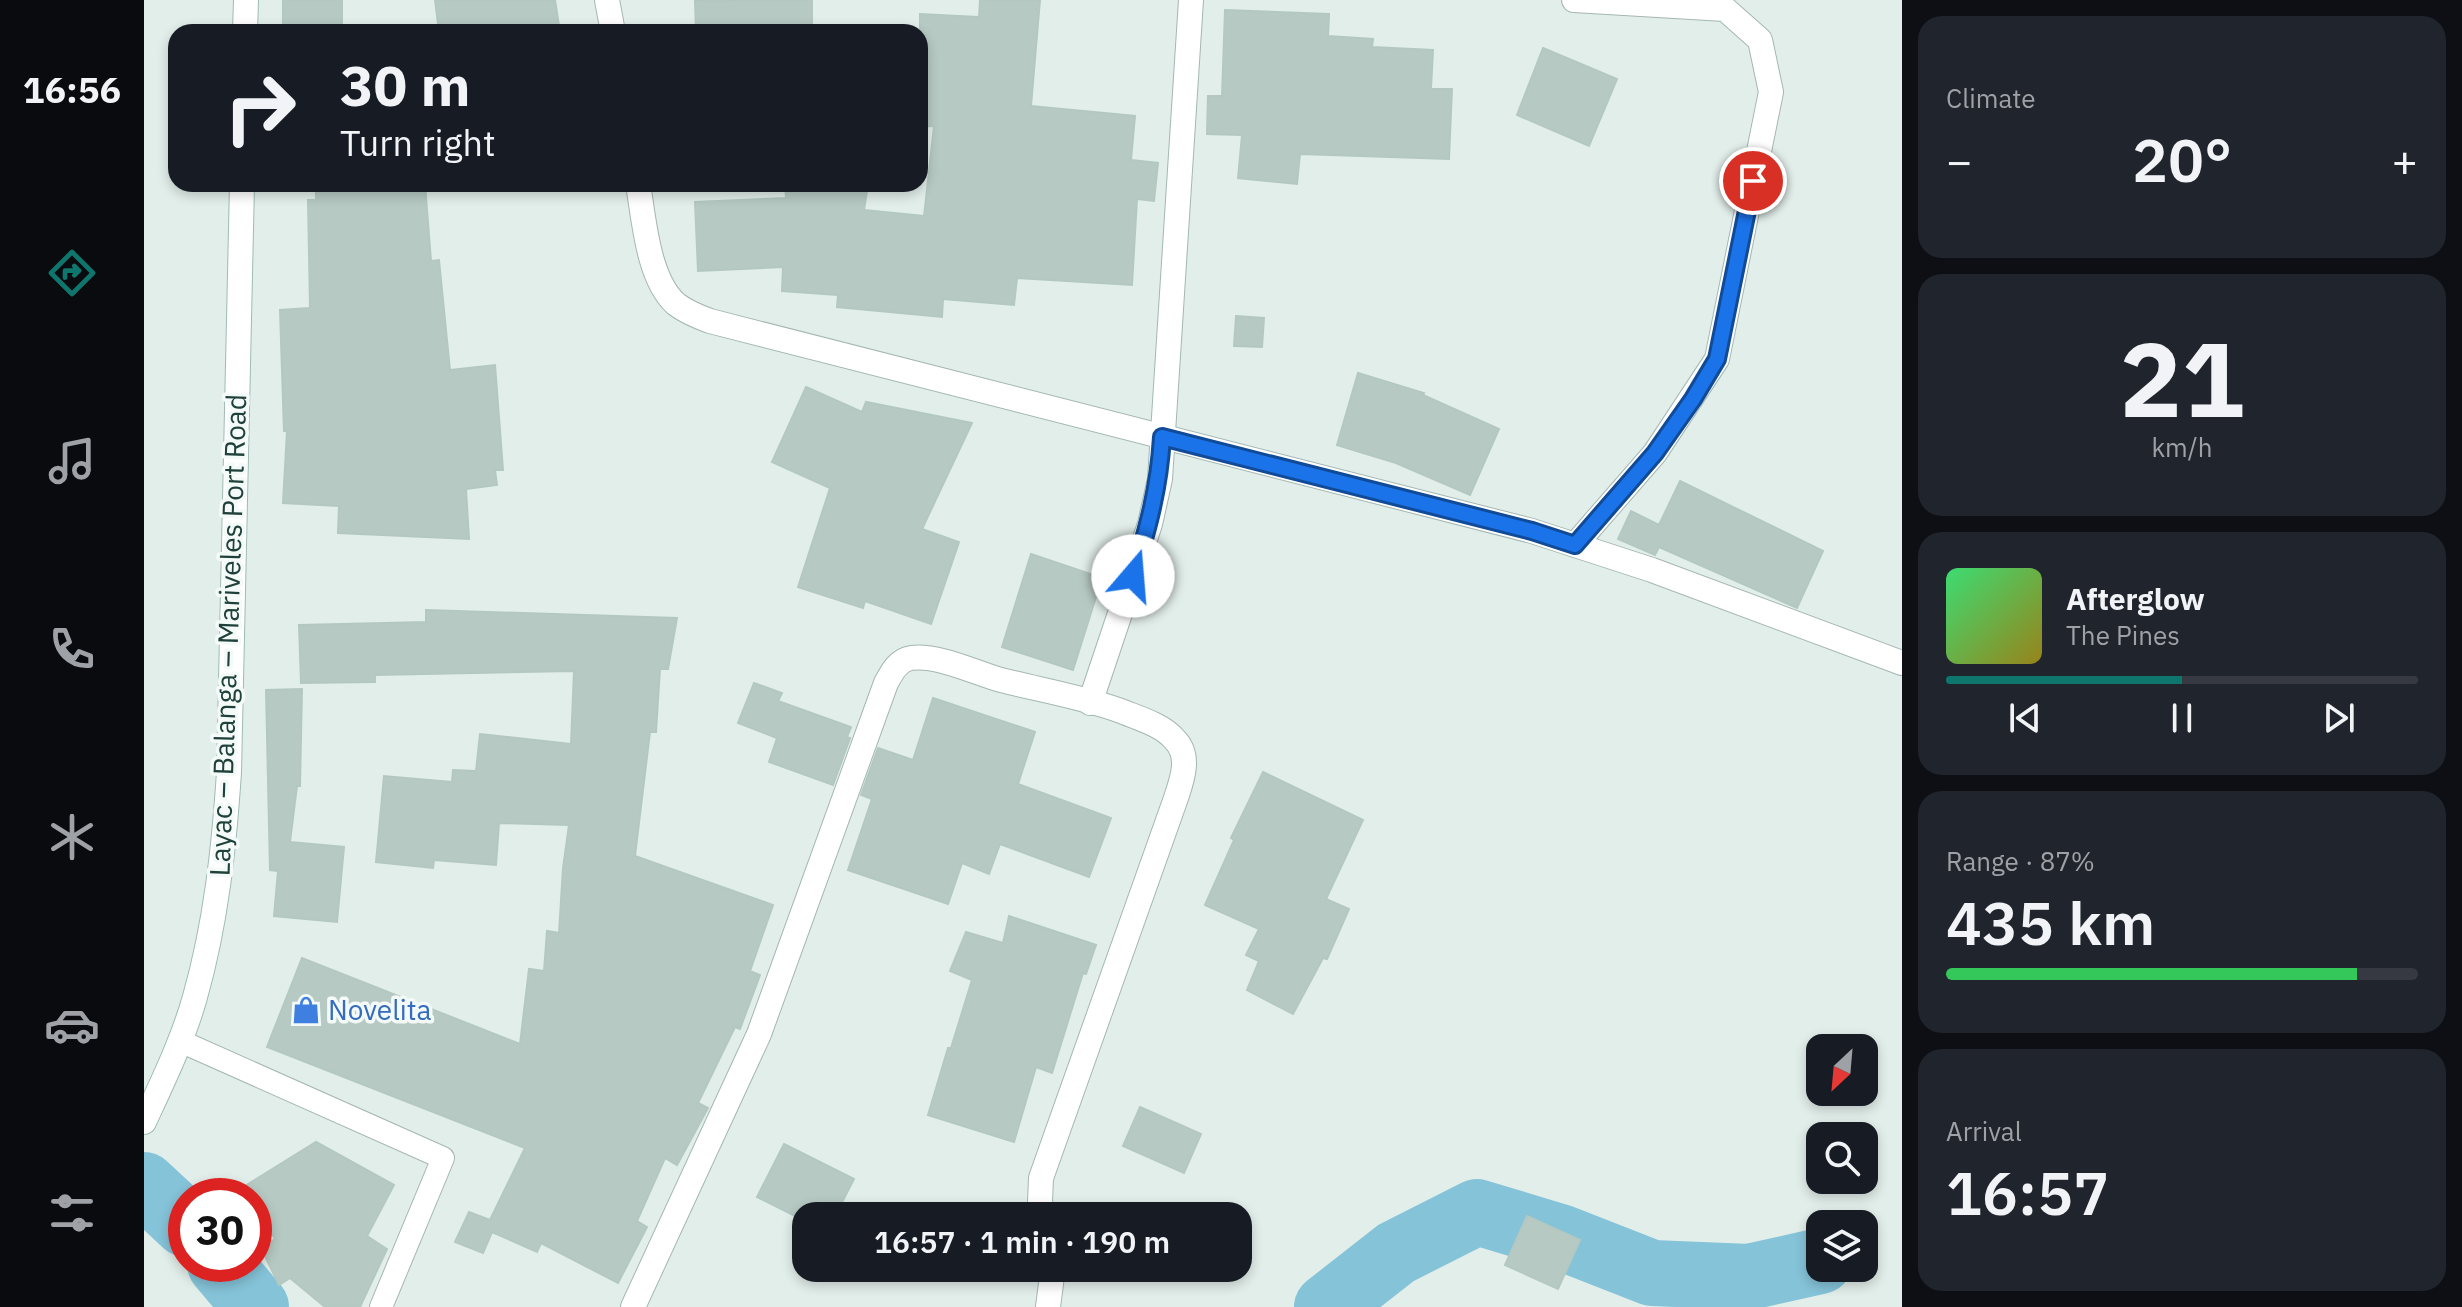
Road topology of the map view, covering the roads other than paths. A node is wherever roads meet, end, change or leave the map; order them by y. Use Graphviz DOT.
graph roads {
  1 [pos="246,0"];
  2 [pos="607,0"];
  3 [pos="1191,0"];
  4 [pos="1574,0"];
  5 [pos="245,24"];
  6 [pos="612,24"];
  7 [pos="242,192"];
  8 [pos="639,192"];
  9 [pos="1162,437"];
  10 [pos="1575,545"];
  11 [pos="1902,663"];
  12 [pos="1090,703"];
  13 [pos="180,1041"];
  14 [pos="144,1122"];
  15 [pos="1040,1202"];
  16 [pos="1051,1282"];
  17 [pos="381,1307"];
  18 [pos="633,1307"];
  19 [pos="1048,1307"];
  1 -- 5 [label="street"];
  2 -- 6 [label="street"];
  3 -- 9 [label="street"];
  4 -- 10 [label="street"];
  7 -- 13 [label="street, Layac – Balanga – Mariveles Port Road"];
  8 -- 9 [label="street"];
  9 -- 10 [label="street"];
  9 -- 12 [label="street"];
  10 -- 11 [label="street"];
  12 -- 15 [label="street"];
  12 -- 18 [label="street"];
  13 -- 14 [label="street, Layac – Balanga – Mariveles Port Road"];
  13 -- 17 [label="lane"];
  16 -- 19 [label="street"];
}
